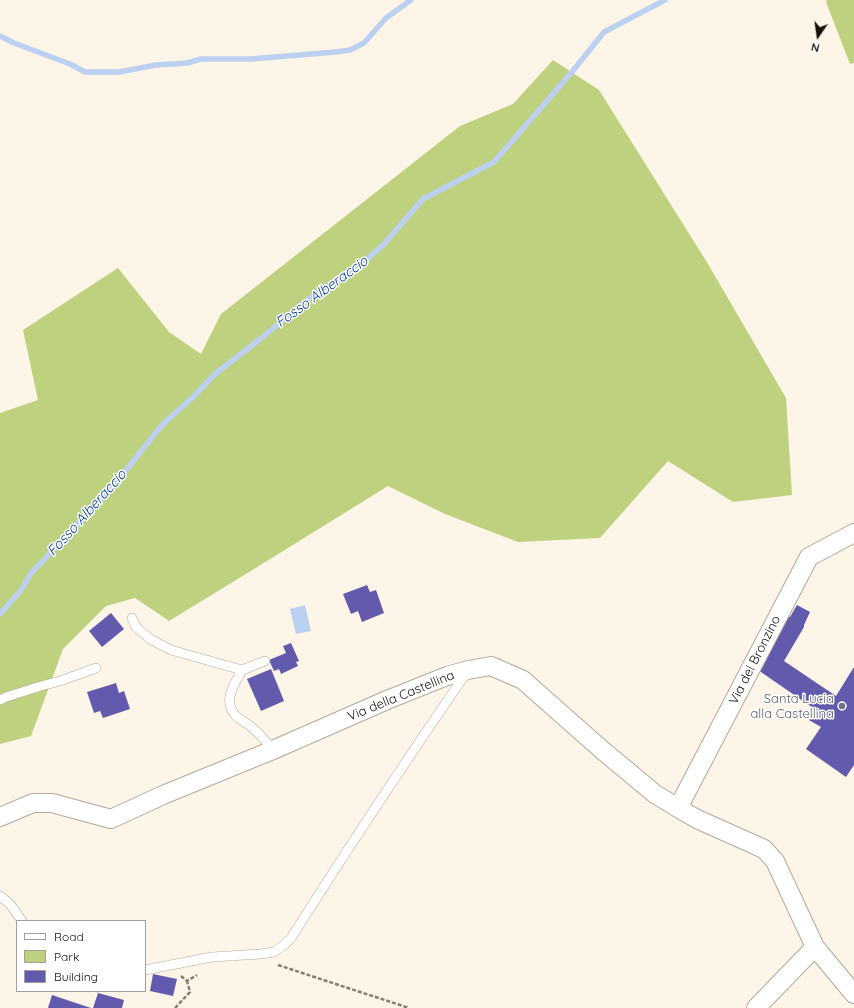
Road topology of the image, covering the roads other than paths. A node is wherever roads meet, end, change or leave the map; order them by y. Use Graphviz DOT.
graph roads {
  1 [pos="854,533"];
  2 [pos="132,618"];
  3 [pos="265,661"];
  4 [pos="96,668"];
  5 [pos="242,670"];
  6 [pos="468,670"];
  7 [pos="0,700"];
  8 [pos="273,750"];
  9 [pos="678,808"];
  10 [pos="0,817"];
  11 [pos="0,896"];
  12 [pos="21,920"];
  13 [pos="816,947"];
  14 [pos="146,970"];
  15 [pos="854,994"];
  16 [pos="756,1008"];
  1 -- 9 [label="street, Via del Bronzino"];
  2 -- 5 [label="lane"];
  3 -- 5 [label="lane"];
  4 -- 7 [label="lane"];
  5 -- 8 [label="lane"];
  6 -- 8 [label="street, Via della Castellina"];
  6 -- 9 [label="street, Via della Castellina"];
  6 -- 14 [label="lane"];
  8 -- 10 [label="street, Via della Castellina"];
  9 -- 13 [label="street, Via della Castellina"];
  11 -- 12 [label="lane"];
  13 -- 15 [label="street, Via della Castellina"];
  13 -- 16 [label="street"];
}
